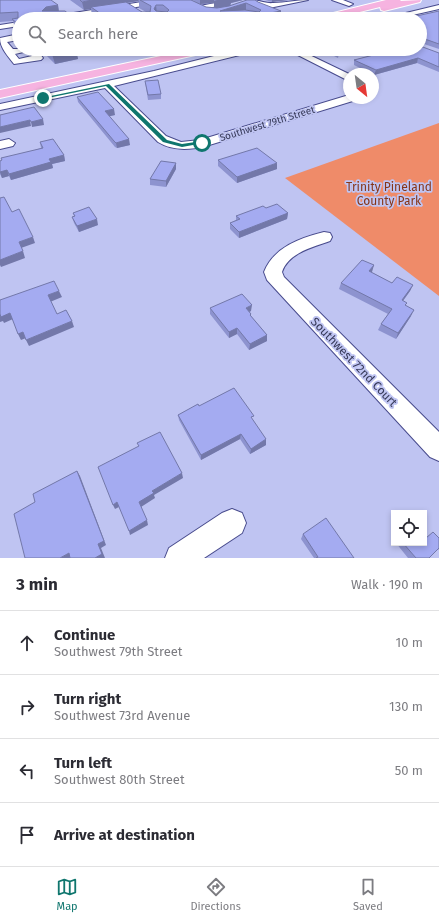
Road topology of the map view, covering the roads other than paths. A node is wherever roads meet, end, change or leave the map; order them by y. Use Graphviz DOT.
graph roads {
  1 [pos="166,0"];
  2 [pos="184,0"];
  3 [pos="214,0"];
  4 [pos="304,0"];
  5 [pos="336,0"];
  6 [pos="397,0"];
  7 [pos="417,0"];
  8 [pos="145,2"];
  9 [pos="156,2"];
  10 [pos="250,2"];
  11 [pos="348,4"];
  12 [pos="128,6"];
  13 [pos="82,7"];
  14 [pos="439,7"];
  15 [pos="199,8"];
  16 [pos="168,9"];
  17 [pos="232,9"];
  18 [pos="426,10"];
  19 [pos="88,12"];
  20 [pos="95,12"];
  21 [pos="137,12"];
  22 [pos="206,12"];
  23 [pos="216,12"];
  24 [pos="274,12"];
  25 [pos="348,12"];
  26 [pos="370,12"];
  27 [pos="417,12"];
  28 [pos="439,14"];
  29 [pos="9,25"];
  30 [pos="12,25"];
  31 [pos="0,27"];
  32 [pos="12,28"];
  33 [pos="12,38"];
  34 [pos="9,50"];
  35 [pos="12,56"];
  36 [pos="36,56"];
  37 [pos="148,56"];
  38 [pos="176,56"];
  39 [pos="198,56"];
  40 [pos="225,56"];
  41 [pos="304,56"];
  42 [pos="186,66"];
  43 [pos="155,69"];
  44 [pos="343,75"];
  45 [pos="133,79"];
  46 [pos="107,84"];
  47 [pos="0,87"];
  48 [pos="0,94"];
  49 [pos="343,101"];
  50 [pos="0,104"];
  51 [pos="0,107"];
  52 [pos="324,237"];
  53 [pos="439,449"];
  54 [pos="232,523"];
  55 [pos="179,558"];
  1 -- 9 [label="street"];
  2 -- 15 [label="street"];
  3 -- 15 [label="street"];
  4 -- 10 [label="street"];
  5 -- 11 [label="street"];
  6 -- 25 [label="highway"];
  7 -- 26 [label="highway"];
  8 -- 9 [label="street"];
  8 -- 12 [label="street"];
  9 -- 16 [label="street"];
  10 -- 24 [label="street"];
  12 -- 20 [label="street"];
  12 -- 21 [label="street"];
  13 -- 19 [label="street"];
  14 -- 18 [label="street"];
  15 -- 22 [label="street"];
  17 -- 23 [label="street"];
  18 -- 27 [label="street"];
  18 -- 28 [label="street"];
  29 -- 30 [label="street"];
  29 -- 31 [label="street"];
  29 -- 32 [label="street"];
  33 -- 34 [label="street"];
  35 -- 36 [label="street"];
  37 -- 47 [label="highway"];
  38 -- 48 [label="highway"];
  39 -- 43 [label="highway"];
  40 -- 42 [label="street"];
  41 -- 44 [label="street"];
  42 -- 43 [label="street"];
  42 -- 45 [label="street"];
  43 -- 45 [label="highway"];
  43 -- 50 [label="street"];
  45 -- 46 [label="street"];
  46 -- 49 [label="street, Southwest 79th Street"];
  46 -- 51 [label="street"];
  52 -- 53 [label="street, Southwest 72nd Court"];
  54 -- 55 [label="street"];
}
